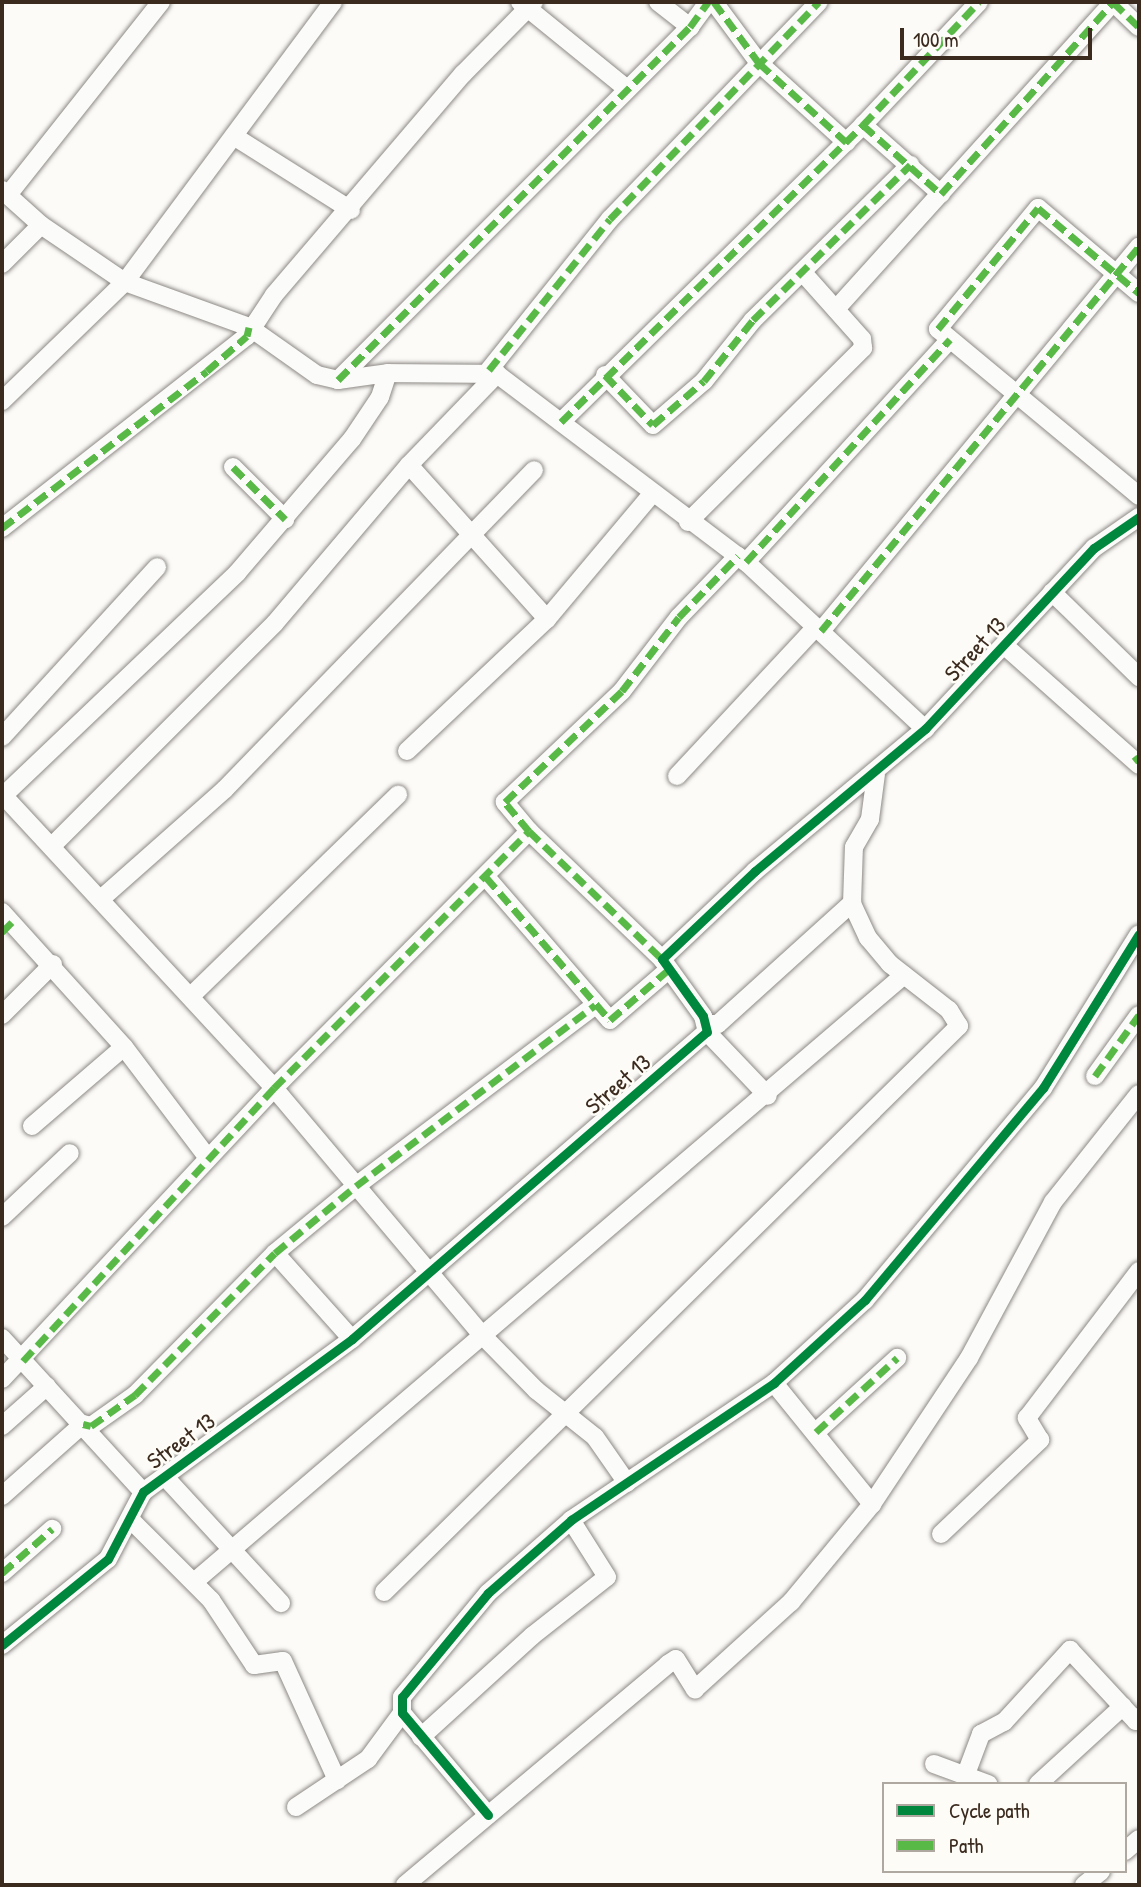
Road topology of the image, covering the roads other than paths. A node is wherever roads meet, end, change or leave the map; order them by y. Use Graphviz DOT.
graph roads {
  1 [pos="161,2"];
  2 [pos="333,2"];
  3 [pos="658,2"];
  4 [pos="708,2"];
  5 [pos="714,2"];
  6 [pos="819,2"];
  7 [pos="979,2"];
  8 [pos="1113,2"];
  9 [pos="527,4"];
  10 [pos="690,27"];
  11 [pos="1139,27"];
  12 [pos="760,63"];
  13 [pos="627,89"];
  14 [pos="863,125"];
  15 [pos="235,137"];
  16 [pos="846,142"];
  17 [pos="910,165"];
  18 [pos="5,192"];
  19 [pos="941,194"];
  20 [pos="351,210"];
  21 [pos="41,225"];
  22 [pos="1139,247"];
  23 [pos="2,264"];
  24 [pos="1118,273"];
  25 [pos="805,275"];
  26 [pos="125,282"];
  27 [pos="1139,293"];
  28 [pos="836,309"];
  29 [pos="249,327"];
  30 [pos="950,338"];
  31 [pos="493,372"];
  32 [pos="388,373"];
  33 [pos="605,375"];
  34 [pos="338,380"];
  35 [pos="1017,395"];
  36 [pos="2,401"];
  37 [pos="561,422"];
  38 [pos="409,465"];
  39 [pos="233,467"];
  40 [pos="534,470"];
  41 [pos="652,494"];
  42 [pos="1139,496"];
  43 [pos="1139,517"];
  44 [pos="285,519"];
  45 [pos="688,522"];
  46 [pos="2,528"];
  47 [pos="474,531"];
  48 [pos="742,559"];
  49 [pos="158,567"];
  50 [pos="1052,592"];
  51 [pos="547,619"];
  52 [pos="818,629"];
  53 [pos="1005,646"];
  54 [pos="1139,677"];
  55 [pos="925,729"];
  56 [pos="2,737"];
  57 [pos="407,751"];
  58 [pos="1138,761"];
  59 [pos="876,774"];
  60 [pos="677,776"];
  61 [pos="3,794"];
  62 [pos="398,795"];
  63 [pos="529,831"];
  64 [pos="52,846"];
  65 [pos="486,877"];
  66 [pos="102,898"];
  67 [pos="852,903"];
  68 [pos="5,922"];
  69 [pos="1139,934"];
  70 [pos="53,964"];
  71 [pos="665,965"];
  72 [pos="904,975"];
  73 [pos="191,996"];
  74 [pos="595,1005"];
  75 [pos="2,1014"];
  76 [pos="1139,1015"];
  77 [pos="707,1028"];
  78 [pos="124,1047"];
  79 [pos="1095,1076"];
  80 [pos="274,1088"];
  81 [pos="1139,1094"];
  82 [pos="768,1096"];
  83 [pos="32,1126"];
  84 [pos="70,1153"];
  85 [pos="208,1158"];
  86 [pos="356,1186"];
  87 [pos="2,1217"];
  88 [pos="275,1253"];
  89 [pos="1139,1271"];
  90 [pos="432,1272"];
  91 [pos="483,1336"];
  92 [pos="2,1338"];
  93 [pos="352,1339"];
  94 [pos="897,1358"];
  95 [pos="23,1361"];
  96 [pos="2,1379"];
  97 [pos="774,1383"];
  98 [pos="47,1386"];
  99 [pos="569,1415"];
  100 [pos="83,1424"];
  101 [pos="2,1426"];
  102 [pos="816,1433"];
  103 [pos="166,1478"];
  104 [pos="627,1483"];
  105 [pos="143,1492"];
  106 [pos="2,1496"];
  107 [pos="872,1504"];
  108 [pos="130,1519"];
  109 [pos="571,1520"];
  110 [pos="52,1528"];
  111 [pos="941,1534"];
  112 [pos="232,1548"];
  113 [pos="2,1573"];
  114 [pos="194,1582"];
  115 [pos="384,1592"];
  116 [pos="281,1603"];
  117 [pos="2,1645"];
  118 [pos="1123,1706"];
  119 [pos="402,1713"];
  120 [pos="1138,1721"];
  121 [pos="421,1737"];
  122 [pos="934,1764"];
  123 [pos="966,1773"];
  124 [pos="337,1780"];
  125 [pos="984,1782"];
  126 [pos="1040,1782"];
  127 [pos="296,1807"];
  128 [pos="488,1815"];
  129 [pos="405,1885"];
  1 -- 18 [label="street"];
  2 -- 15 [label="street"];
  3 -- 10 [label="street"];
  4 -- 10 [label="street"];
  5 -- 12 [label="street"];
  6 -- 12 [label="street"];
  7 -- 14 [label="street"];
  8 -- 11 [label="street"];
  8 -- 19 [label="street"];
  9 -- 13 [label="street"];
  9 -- 20 [label="street"];
  10 -- 13 [label="street"];
  12 -- 16 [label="street"];
  12 -- 31 [label="street"];
  13 -- 34 [label="street"];
  14 -- 16 [label="street"];
  14 -- 17 [label="street"];
  15 -- 20 [label="street"];
  15 -- 26 [label="street"];
  16 -- 33 [label="street"];
  17 -- 19 [label="street"];
  17 -- 25 [label="street"];
  18 -- 21 [label="street"];
  19 -- 28 [label="street"];
  20 -- 29 [label="street"];
  21 -- 23 [label="street"];
  21 -- 26 [label="street"];
  22 -- 24 [label="street"];
  24 -- 27 [label="street"];
  24 -- 30 [label="street"];
  24 -- 35 [label="street"];
  25 -- 28 [label="street"];
  25 -- 33 [label="street"];
  26 -- 29 [label="street"];
  26 -- 36 [label="street"];
  28 -- 45 [label="street"];
  29 -- 34 [label="street"];
  29 -- 46 [label="street"];
  30 -- 35 [label="street"];
  30 -- 48 [label="street"];
  31 -- 32 [label="street"];
  31 -- 37 [label="street"];
  31 -- 38 [label="street"];
  32 -- 34 [label="street"];
  32 -- 44 [label="street"];
  33 -- 37 [label="street"];
  35 -- 42 [label="street"];
  35 -- 52 [label="street"];
  37 -- 41 [label="street"];
  38 -- 47 [label="street"];
  38 -- 64 [label="street"];
  39 -- 44 [label="street"];
  40 -- 47 [label="street"];
  41 -- 45 [label="street"];
  41 -- 51 [label="street"];
  43 -- 50 [label="street, Street 13"];
  44 -- 61 [label="street"];
  45 -- 48 [label="street"];
  47 -- 51 [label="street"];
  47 -- 66 [label="street"];
  48 -- 52 [label="street"];
  48 -- 63 [label="street"];
  49 -- 56 [label="street"];
  50 -- 53 [label="street, Street 13"];
  50 -- 54 [label="street"];
  51 -- 57 [label="street"];
  52 -- 55 [label="street"];
  52 -- 60 [label="street"];
  53 -- 55 [label="street, Street 13"];
  53 -- 58 [label="street"];
  55 -- 59 [label="street, Street 13"];
  59 -- 67 [label="street"];
  59 -- 71 [label="street, Street 13"];
  61 -- 64 [label="street"];
  62 -- 73 [label="street"];
  63 -- 65 [label="street"];
  63 -- 71 [label="street"];
  64 -- 66 [label="street"];
  65 -- 74 [label="street"];
  65 -- 80 [label="street"];
  66 -- 73 [label="street"];
  67 -- 72 [label="street"];
  67 -- 77 [label="street, Street 13"];
  68 -- 70 [label="street"];
  69 -- 97 [label="street"];
  70 -- 75 [label="street"];
  70 -- 78 [label="street"];
  71 -- 74 [label="street, Street 13"];
  71 -- 77 [label="street"];
  72 -- 82 [label="street"];
  72 -- 99 [label="street"];
  73 -- 80 [label="street"];
  74 -- 86 [label="street"];
  76 -- 79 [label="street"];
  77 -- 82 [label="street"];
  77 -- 90 [label="street, Street 13"];
  78 -- 83 [label="street"];
  78 -- 85 [label="street"];
  80 -- 85 [label="street"];
  80 -- 86 [label="street"];
  81 -- 107 [label="street"];
  82 -- 91 [label="street"];
  84 -- 87 [label="street"];
  85 -- 95 [label="street"];
  86 -- 88 [label="street"];
  86 -- 90 [label="street"];
  88 -- 93 [label="street"];
  88 -- 100 [label="street"];
  89 -- 111 [label="street"];
  90 -- 91 [label="street"];
  90 -- 93 [label="street, Street 13"];
  91 -- 99 [label="street"];
  91 -- 112 [label="street"];
  92 -- 95 [label="street"];
  93 -- 103 [label="street, Street 13"];
  94 -- 102 [label="street"];
  95 -- 96 [label="street"];
  95 -- 98 [label="street"];
  97 -- 102 [label="street"];
  97 -- 104 [label="street"];
  98 -- 100 [label="street"];
  98 -- 101 [label="street"];
  99 -- 104 [label="street"];
  99 -- 115 [label="street"];
  100 -- 105 [label="street"];
  100 -- 106 [label="street"];
  102 -- 107 [label="street"];
  103 -- 105 [label="street, Street 13"];
  103 -- 112 [label="street"];
  104 -- 109 [label="street"];
  105 -- 108 [label="street, Street 13"];
  107 -- 128 [label="street"];
  108 -- 114 [label="street"];
  108 -- 117 [label="street, Street 13"];
  109 -- 119 [label="street"];
  109 -- 121 [label="street"];
  110 -- 113 [label="street"];
  112 -- 114 [label="street"];
  112 -- 116 [label="street"];
  114 -- 124 [label="street"];
  118 -- 120 [label="street"];
  118 -- 123 [label="street"];
  118 -- 126 [label="street"];
  119 -- 121 [label="street"];
  119 -- 124 [label="street"];
  121 -- 128 [label="street"];
  122 -- 123 [label="street"];
  123 -- 125 [label="street"];
  124 -- 127 [label="street"];
  128 -- 129 [label="street"];
}
